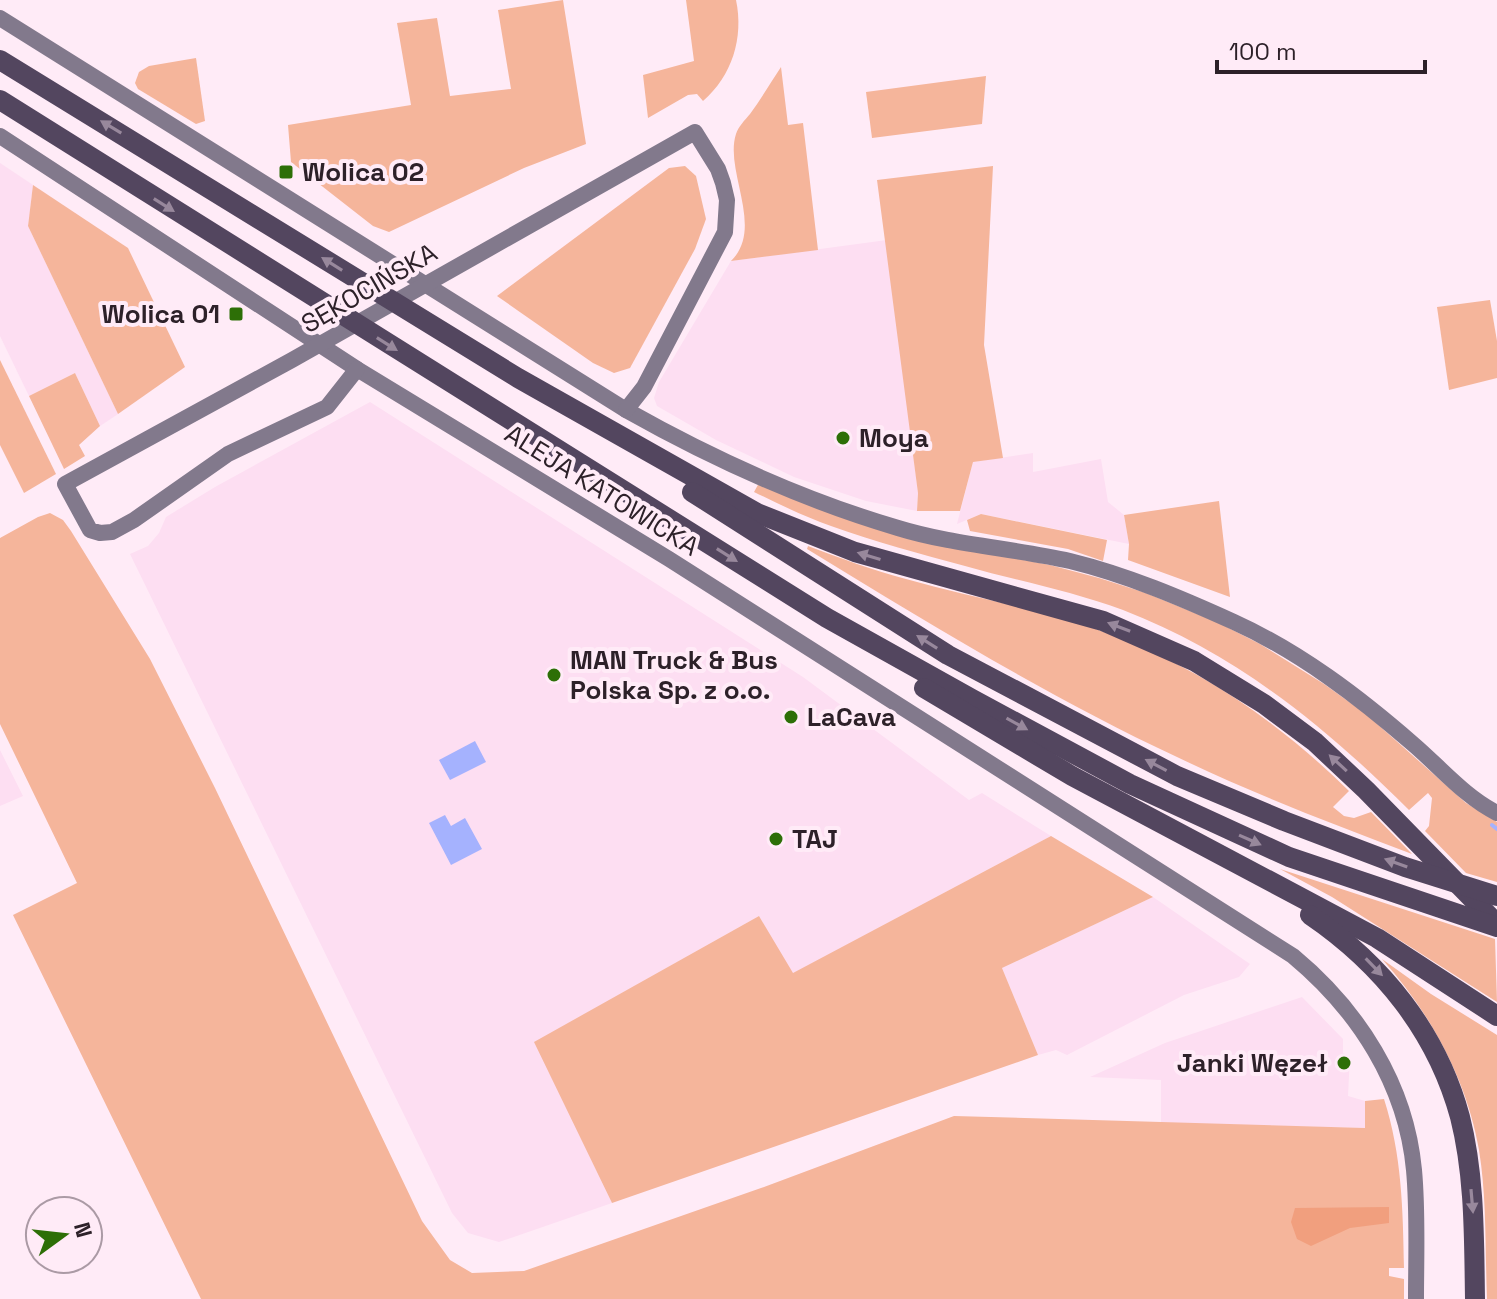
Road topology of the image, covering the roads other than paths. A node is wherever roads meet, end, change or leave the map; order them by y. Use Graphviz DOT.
graph roads {
  1 [pos="0,18"];
  2 [pos="0,60"];
  3 [pos="0,100"];
  4 [pos="0,136"];
  5 [pos="357,369"];
  6 [pos="518,378"];
  7 [pos="626,410"];
  8 [pos="827,618"];
  9 [pos="1497,813"];
  10 [pos="1220,856"];
  11 [pos="1497,896"];
  12 [pos="1497,926"];
  13 [pos="1497,1016"];
  14 [pos="1416,1299"];
  15 [pos="1475,1299"];
  1 -- 7 [label="street"];
  6 -- 2 [label="highway, one-way"];
  3 -- 8 [label="highway, one-way"];
  4 -- 5 [label="street, ALEJA KATOWICKA"];
  5 -- 7 [label="street, SĘKOCIŃSKA"];
  5 -- 14 [label="street, ALEJA KATOWICKA"];
  11 -- 6 [label="highway, one-way"];
  12 -- 6 [label="highway, one-way"];
  7 -- 9 [label="street"];
  8 -- 10 [label="highway"];
  8 -- 12 [label="highway, one-way"];
  10 -- 13 [label="highway"];
  10 -- 15 [label="highway, one-way"];
}
